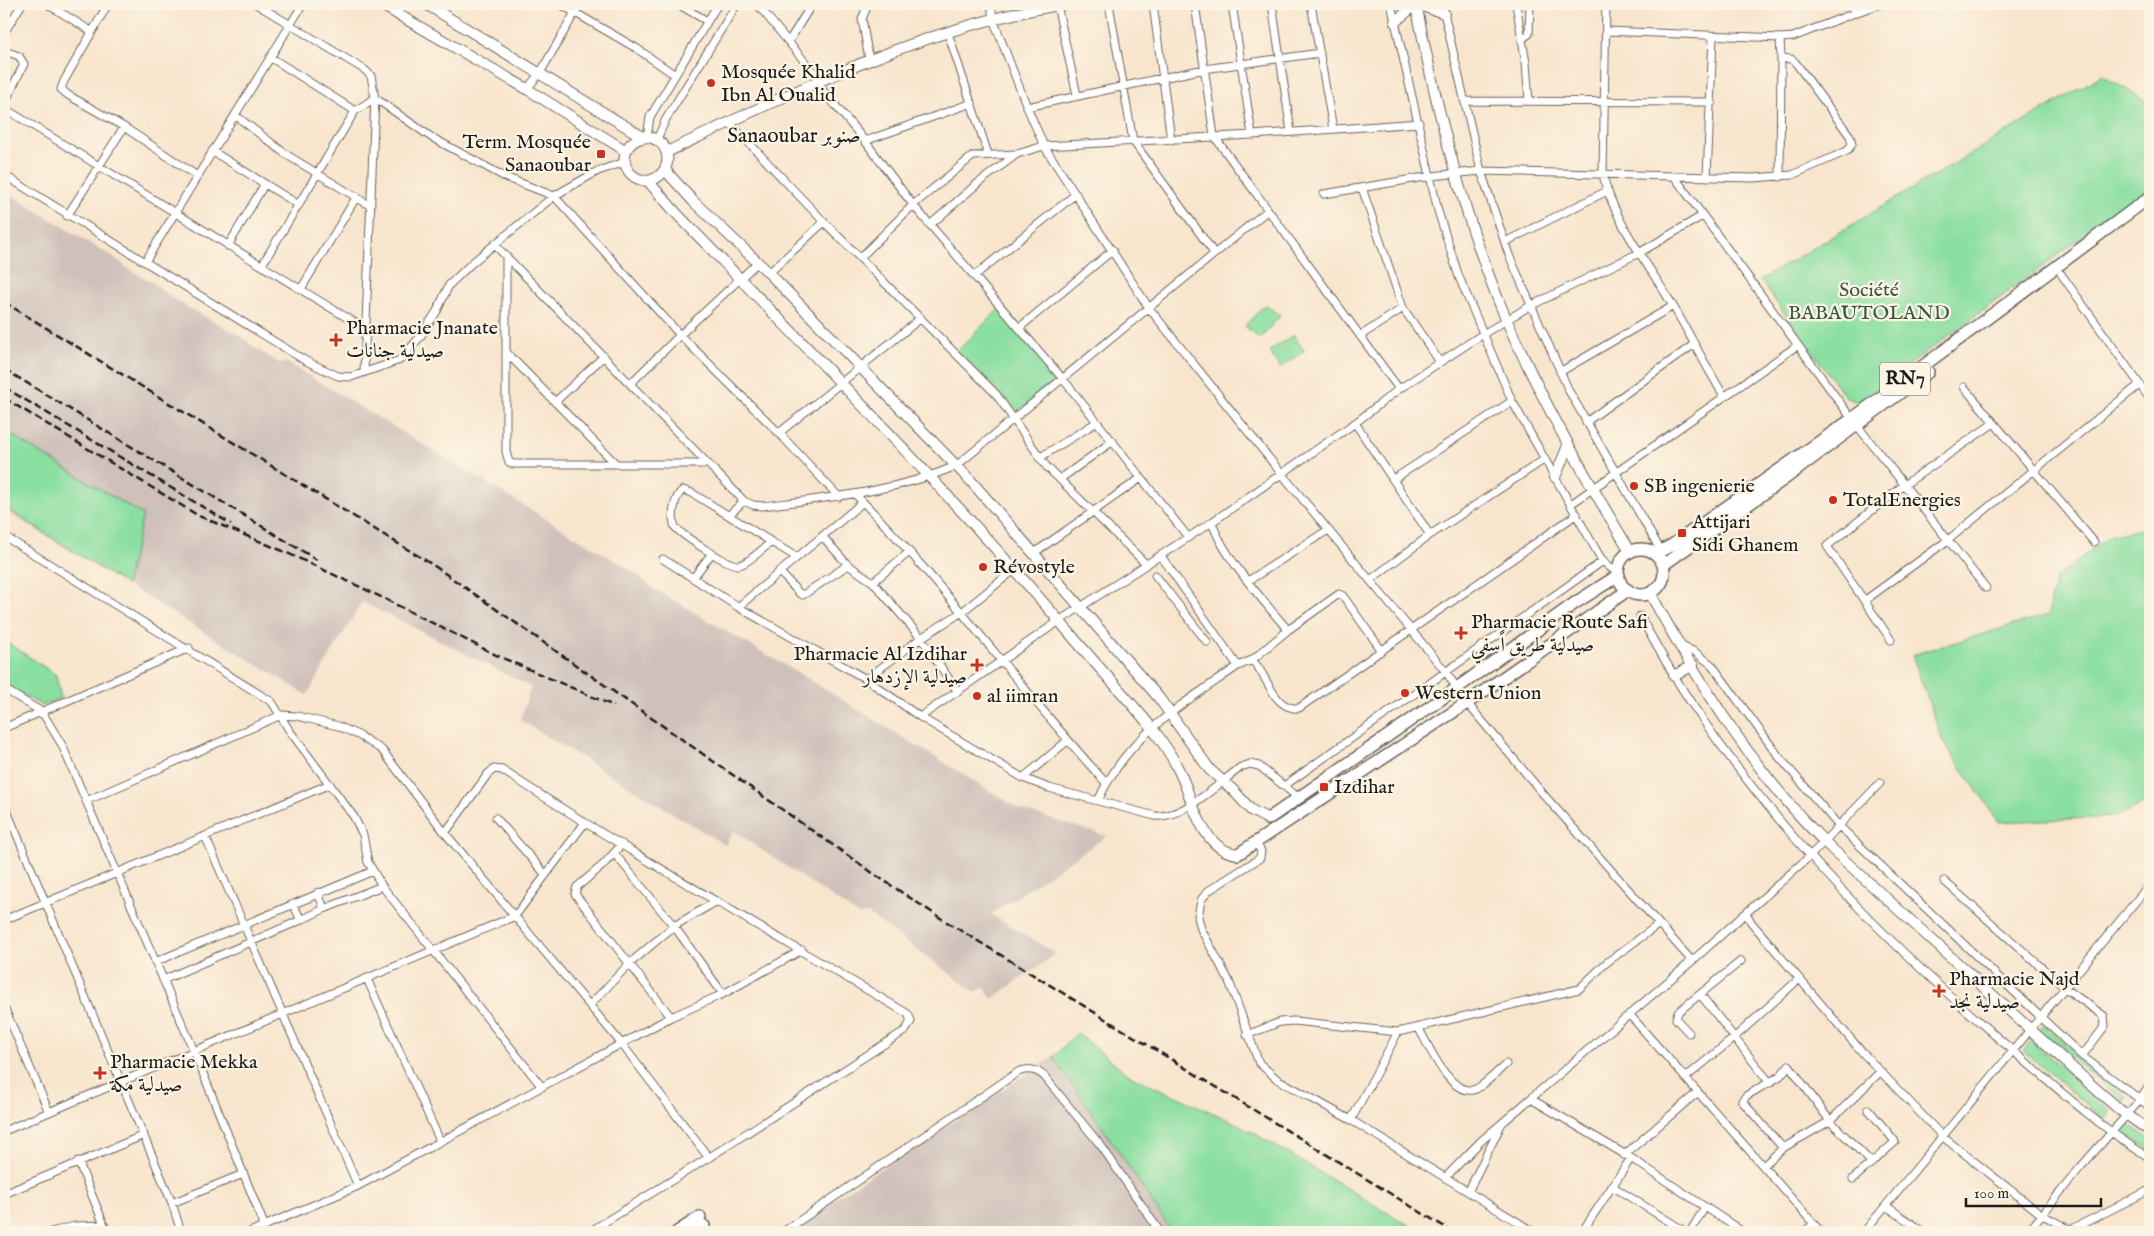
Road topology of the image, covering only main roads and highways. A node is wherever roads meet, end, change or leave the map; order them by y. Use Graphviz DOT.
graph roads {
  1 [pos="380,4"];
  2 [pos="426,4"];
  3 [pos="1060,4"];
  4 [pos="1416,4"];
  5 [pos="1443,8"];
  6 [pos="1395,22"];
  7 [pos="649,138"];
  8 [pos="667,152"];
  9 [pos="625,156"];
  10 [pos="665,170"];
  11 [pos="648,181"];
  12 [pos="2150,197"];
  13 [pos="2150,206"];
  14 [pos="1855,422"];
  15 [pos="1568,446"];
  16 [pos="1555,477"];
  17 [pos="1630,552"];
  18 [pos="1658,552"];
  19 [pos="1663,565"];
  20 [pos="1618,574"];
  21 [pos="1628,590"];
  22 [pos="1650,593"];
  23 [pos="1693,665"];
  24 [pos="1674,676"];
  25 [pos="1268,819"];
  26 [pos="1238,854"];
  27 [pos="2150,1131"];
  28 [pos="700,1225"];
  29 [pos="677,1232"];
  1 -- 9 [label="main road"];
  2 -- 7 [label="main road"];
  3 -- 8 [label="main road"];
  4 -- 5 [label="main road"];
  4 -- 6 [label="main road"];
  4 -- 15 [label="main road"];
  7 -- 8 [label="main road"];
  7 -- 9 [label="main road"];
  8 -- 10 [label="main road"];
  9 -- 11 [label="main road"];
  10 -- 11 [label="main road"];
  10 -- 25 [label="main road"];
  11 -- 26 [label="main road"];
  12 -- 14 [label="main road, RN7"];
  13 -- 14 [label="main road, RN7"];
  14 -- 18 [label="main road, RN7"];
  14 -- 19 [label="main road, RN7"];
  15 -- 16 [label="main road"];
  15 -- 17 [label="main road"];
  17 -- 18 [label="main road"];
  17 -- 20 [label="main road"];
  18 -- 19 [label="main road"];
  19 -- 22 [label="main road"];
  20 -- 21 [label="main road"];
  20 -- 25 [label="main road"];
  21 -- 22 [label="main road"];
  21 -- 26 [label="main road"];
  22 -- 23 [label="main road"];
  23 -- 24 [label="main road"];
  23 -- 27 [label="main road"];
  28 -- 29 [label="main road"];
}
